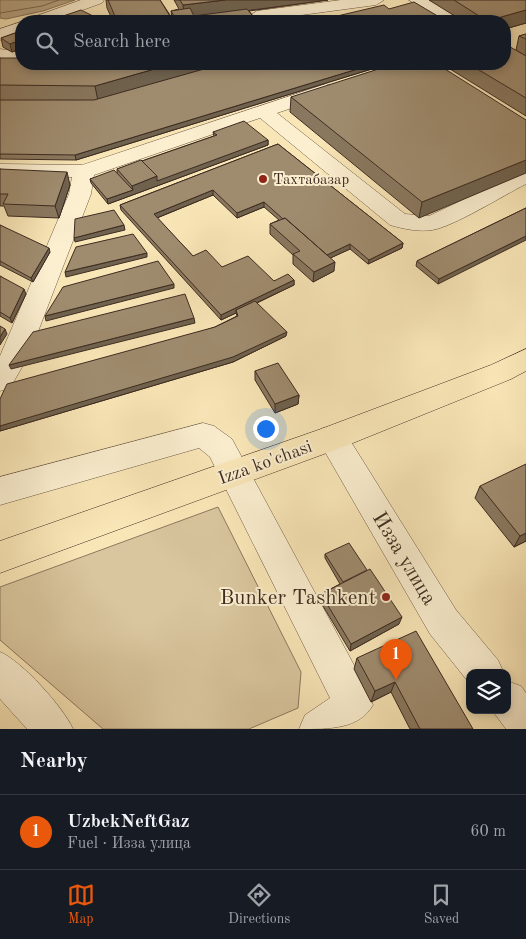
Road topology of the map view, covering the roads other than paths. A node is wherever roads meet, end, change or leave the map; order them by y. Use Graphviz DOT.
graph roads {
  1 [pos="96,0"];
  2 [pos="376,0"];
  3 [pos="417,0"];
  4 [pos="55,15"];
  5 [pos="264,15"];
  6 [pos="445,15"];
  7 [pos="15,29"];
  8 [pos="0,35"];
  9 [pos="0,54"];
  10 [pos="15,56"];
  11 [pos="346,84"];
  12 [pos="263,111"];
  13 [pos="0,170"];
  14 [pos="84,171"];
  15 [pos="526,176"];
  16 [pos="526,359"];
  17 [pos="0,380"];
  18 [pos="332,438"];
  19 [pos="232,474"];
  20 [pos="0,490"];
  21 [pos="0,557"];
  22 [pos="482,669"];
  23 [pos="0,671"];
  24 [pos="511,705"];
  25 [pos="526,723"];
  26 [pos="53,729"];
  27 [pos="319,729"];
  1 -- 4 [label="street"];
  2 -- 5 [label="street"];
  3 -- 6 [label="street"];
  7 -- 8 [label="street"];
  9 -- 10 [label="street"];
  11 -- 12 [label="street"];
  12 -- 14 [label="street"];
  12 -- 15 [label="street"];
  13 -- 14 [label="street"];
  14 -- 17 [label="street"];
  16 -- 18 [label="main road, Izza ko'chasi"];
  18 -- 19 [label="main road, Izza ko'chasi"];
  18 -- 22 [label="street, Изза улица"];
  19 -- 20 [label="street"];
  19 -- 21 [label="main road, Izza ko'chasi"];
  19 -- 27 [label="street"];
  23 -- 26 [label="street"];
  24 -- 25 [label="street"];
}
